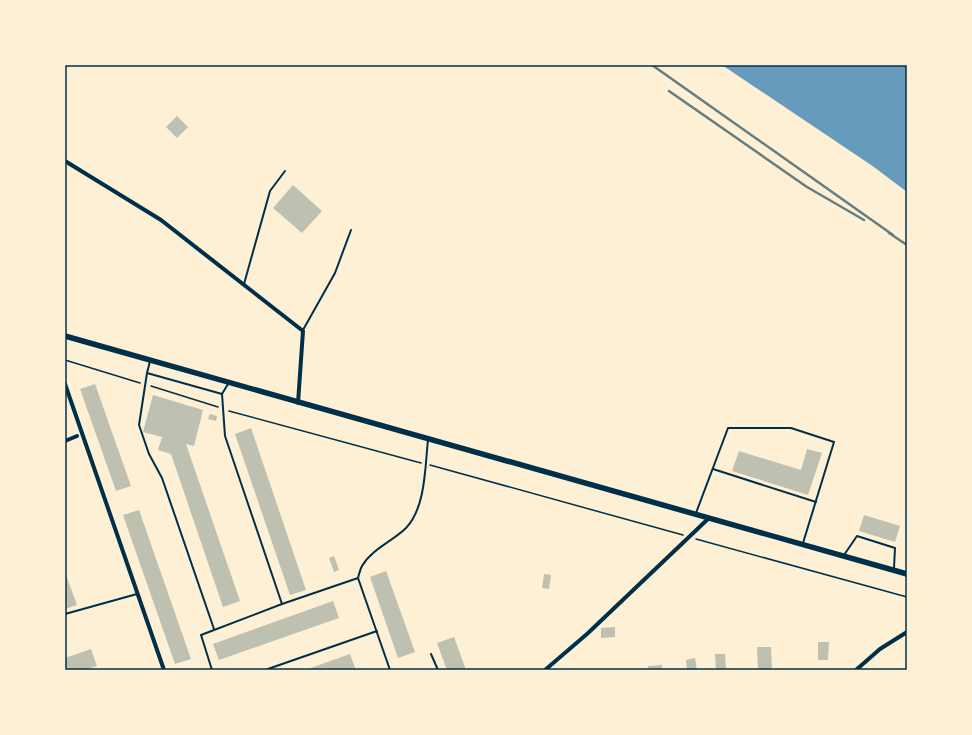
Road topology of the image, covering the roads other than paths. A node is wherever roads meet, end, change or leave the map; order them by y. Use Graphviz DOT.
graph roads {
  1 [pos="65,162"];
  2 [pos="285,171"];
  3 [pos="351,230"];
  4 [pos="244,285"];
  5 [pos="303,331"];
  6 [pos="65,336"];
  7 [pos="150,361"];
  8 [pos="147,373"];
  9 [pos="228,383"];
  10 [pos="65,384"];
  11 [pos="222,394"];
  12 [pos="298,403"];
  13 [pos="77,436"];
  14 [pos="428,440"];
  15 [pos="65,441"];
  16 [pos="712,469"];
  17 [pos="816,502"];
  18 [pos="696,515"];
  19 [pos="708,518"];
  20 [pos="802,544"];
  21 [pos="843,556"];
  22 [pos="894,570"];
  23 [pos="907,574"];
  24 [pos="358,578"];
  25 [pos="137,594"];
  26 [pos="282,604"];
  27 [pos="65,614"];
  28 [pos="214,629"];
  29 [pos="377,631"];
  30 [pos="907,632"];
  31 [pos="431,654"];
  32 [pos="164,670"];
  33 [pos="212,670"];
  34 [pos="265,670"];
  35 [pos="390,670"];
  36 [pos="438,670"];
  37 [pos="545,670"];
  38 [pos="856,670"];
  1 -- 4 [label="street"];
  2 -- 4 [label="lane"];
  3 -- 5 [label="lane"];
  4 -- 5 [label="street"];
  5 -- 12 [label="street"];
  6 -- 7 [label="street"];
  7 -- 8 [label="lane"];
  7 -- 9 [label="street"];
  8 -- 11 [label="lane"];
  8 -- 28 [label="lane"];
  9 -- 11 [label="lane"];
  9 -- 12 [label="street"];
  10 -- 25 [label="street"];
  11 -- 26 [label="lane"];
  12 -- 14 [label="street"];
  13 -- 15 [label="street"];
  14 -- 18 [label="street"];
  14 -- 24 [label="lane"];
  16 -- 17 [label="lane"];
  16 -- 17 [label="lane"];
  16 -- 18 [label="lane"];
  17 -- 20 [label="lane"];
  18 -- 19 [label="street"];
  19 -- 20 [label="street"];
  19 -- 37 [label="street"];
  20 -- 21 [label="street"];
  21 -- 22 [label="street"];
  21 -- 22 [label="lane"];
  22 -- 23 [label="street"];
  24 -- 26 [label="lane"];
  24 -- 29 [label="lane"];
  25 -- 27 [label="lane"];
  25 -- 32 [label="street"];
  26 -- 28 [label="lane"];
  28 -- 33 [label="lane"];
  29 -- 34 [label="lane"];
  29 -- 35 [label="lane"];
  30 -- 38 [label="street"];
  31 -- 36 [label="lane"];
}
